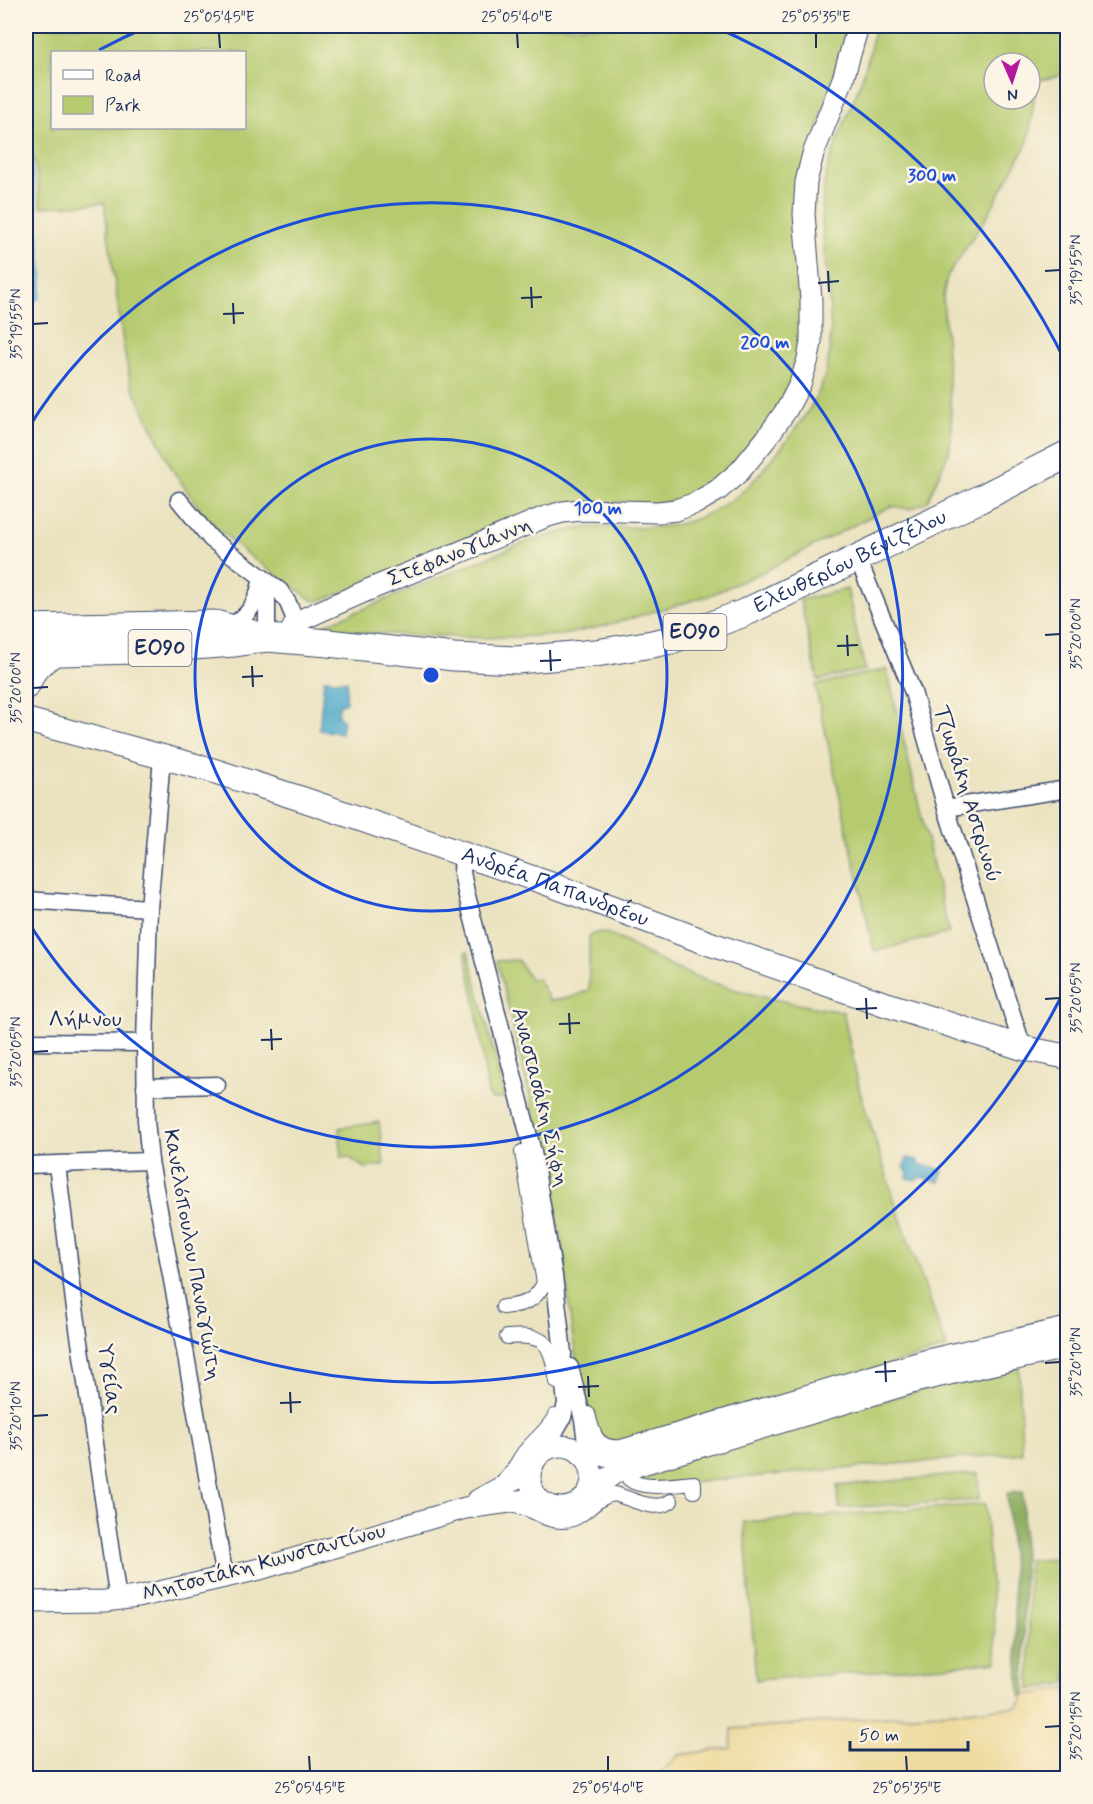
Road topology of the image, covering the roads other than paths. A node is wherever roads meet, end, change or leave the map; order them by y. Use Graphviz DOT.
graph roads {
  1 [pos="858,26"];
  2 [pos="1068,454"];
  3 [pos="179,500"];
  4 [pos="857,557"];
  5 [pos="262,577"];
  6 [pos="228,627"];
  7 [pos="26,628"];
  8 [pos="283,633"];
  9 [pos="26,653"];
  10 [pos="52,653"];
  11 [pos="26,685"];
  12 [pos="30,718"];
  13 [pos="162,758"];
  14 [pos="1067,791"];
  15 [pos="946,808"];
  16 [pos="463,854"];
  17 [pos="26,900"];
  18 [pos="149,908"];
  19 [pos="26,1042"];
  20 [pos="145,1043"];
  21 [pos="1023,1048"];
  22 [pos="1068,1057"];
  23 [pos="217,1086"];
  24 [pos="145,1087"];
  25 [pos="522,1152"];
  26 [pos="150,1161"];
  27 [pos="26,1165"];
  28 [pos="57,1165"];
  29 [pos="503,1307"];
  30 [pos="1068,1324"];
  31 [pos="507,1337"];
  32 [pos="1068,1339"];
  33 [pos="1068,1351"];
  34 [pos="566,1387"];
  35 [pos="647,1454"];
  36 [pos="586,1457"];
  37 [pos="539,1458"];
  38 [pos="694,1491"];
  39 [pos="507,1494"];
  40 [pos="585,1497"];
  41 [pos="671,1501"];
  42 [pos="546,1505"];
  43 [pos="225,1578"];
  44 [pos="118,1600"];
  45 [pos="26,1602"];
  1 -- 8 [label="street, Στεφανογιάννη"];
  2 -- 4 [label="main road, Ελευθερίου Βενιζέλου / ΕΟ90"];
  3 -- 5 [label="street"];
  4 -- 8 [label="main road, Ελευθερίου Βενιζέλου / ΕΟ90"];
  4 -- 15 [label="street, Τζωράκη Αστρινού"];
  5 -- 6 [label="street"];
  5 -- 8 [label="street"];
  5 -- 8 [label="street"];
  6 -- 7 [label="main road, ΕΟ90"];
  6 -- 8 [label="main road, ΕΟ90"];
  8 -- 10 [label="main road, ΕΟ90"];
  9 -- 10 [label="main road, ΕΟ90"];
  10 -- 11 [label="main road"];
  12 -- 13 [label="main road, Ανδρέα Παπανδρέου"];
  13 -- 16 [label="main road, Ανδρέα Παπανδρέου"];
  13 -- 18 [label="street, Κανελόπουλου Παναγιώτη"];
  14 -- 15 [label="street"];
  15 -- 21 [label="street, Τζωράκη Αστρινού"];
  16 -- 21 [label="main road, Ανδρέα Παπανδρέου"];
  16 -- 34 [label="street, Αναστασάκη Σήφη"];
  17 -- 18 [label="street"];
  18 -- 20 [label="street, Κανελόπουλου Παναγιώτη"];
  19 -- 20 [label="street, Λήμνου"];
  20 -- 24 [label="street, Κανελόπουλου Παναγιώτη"];
  21 -- 22 [label="main road, Ανδρέα Παπανδρέου"];
  23 -- 24 [label="street"];
  24 -- 26 [label="street, Κανελόπουλου Παναγιώτη"];
  25 -- 29 [label="street"];
  26 -- 28 [label="street"];
  26 -- 43 [label="street, Κανελόπουλου Παναγιώτη"];
  27 -- 28 [label="street"];
  28 -- 44 [label="street, Υγείας"];
  30 -- 35 [label="street"];
  31 -- 34 [label="street"];
  32 -- 35 [label="street"];
  33 -- 35 [label="street"];
  34 -- 35 [label="street"];
  34 -- 36 [label="street"];
  34 -- 37 [label="street"];
  34 -- 39 [label="street"];
  35 -- 36 [label="street"];
  35 -- 38 [label="street"];
  35 -- 40 [label="street"];
  36 -- 37 [label="street"];
  36 -- 40 [label="street"];
  37 -- 39 [label="street"];
  37 -- 42 [label="street"];
  39 -- 41 [label="street"];
  39 -- 42 [label="street, Μητσοτάκη Κωνσταντίνου"];
  39 -- 43 [label="street, Μητσοτάκη Κωνσταντίνου"];
  40 -- 42 [label="street"];
  43 -- 44 [label="street, Μητσοτάκη Κωνσταντίνου"];
  44 -- 45 [label="street, Μητσοτάκη Κωνσταντίνου"];
}
